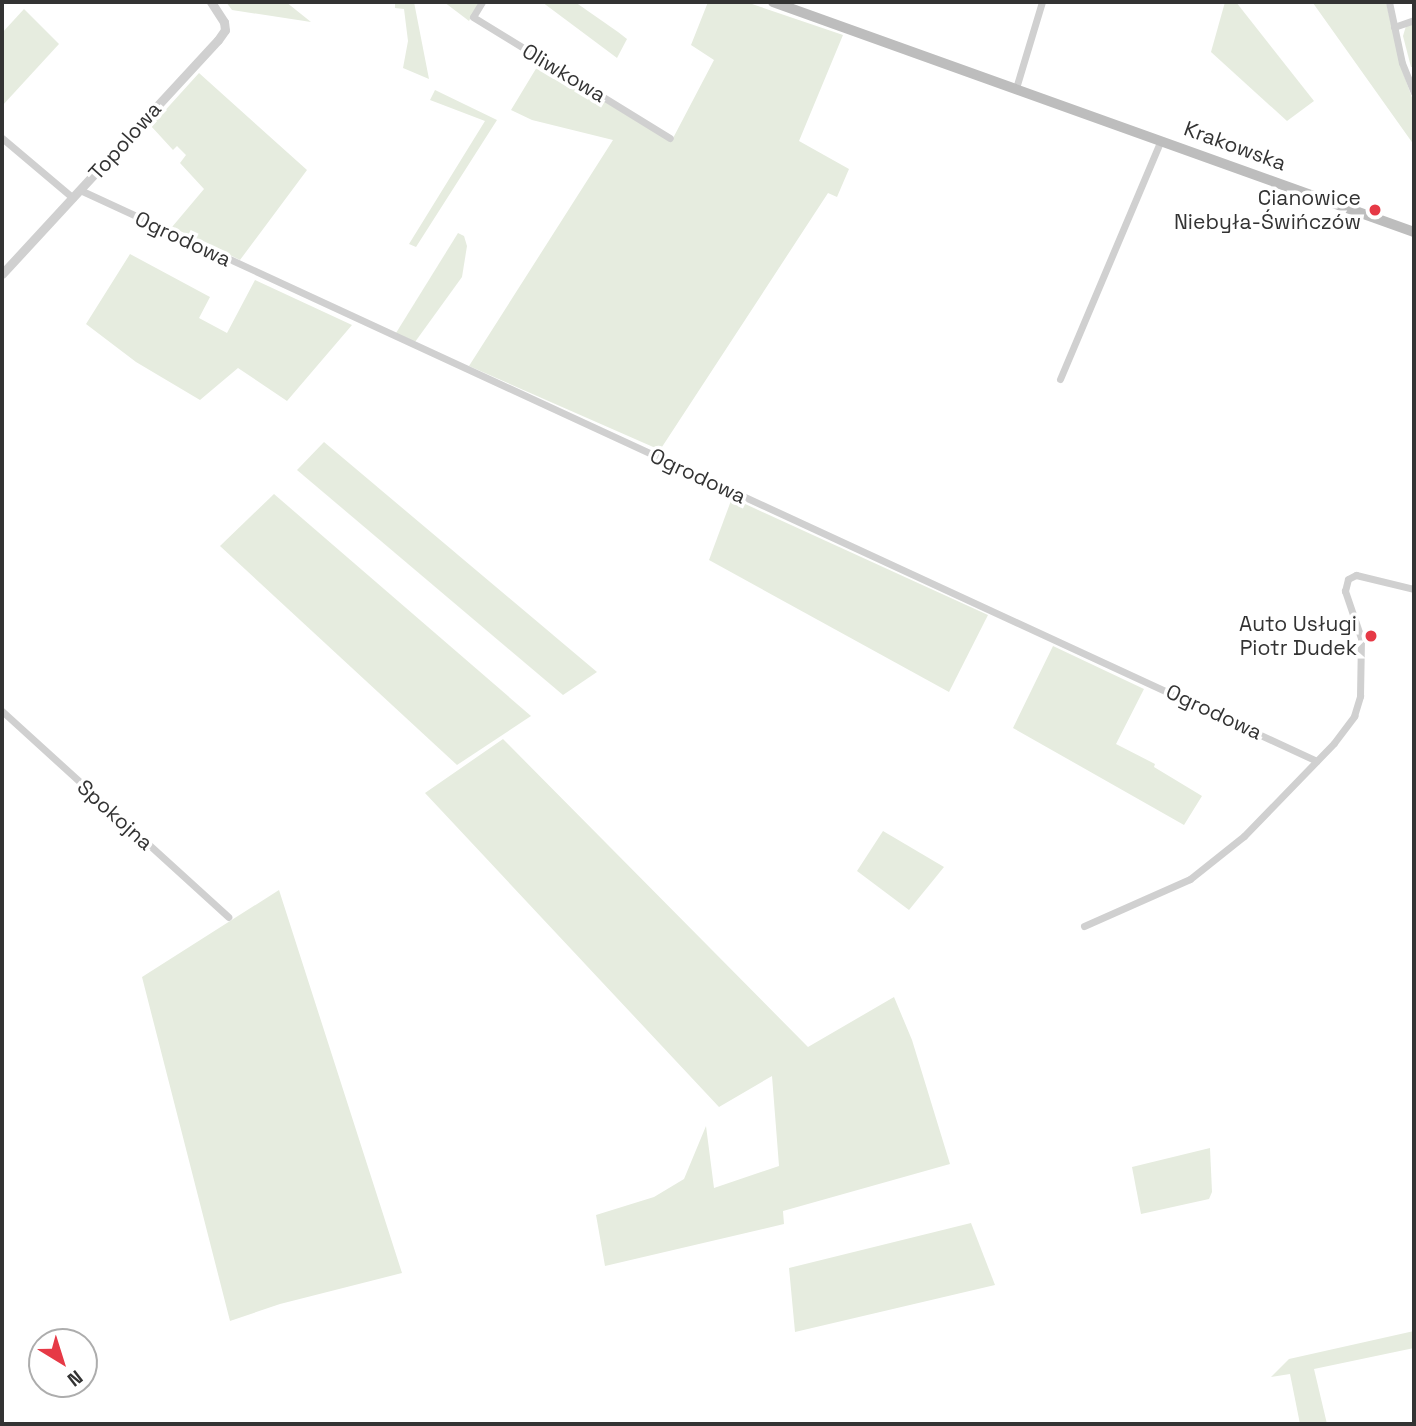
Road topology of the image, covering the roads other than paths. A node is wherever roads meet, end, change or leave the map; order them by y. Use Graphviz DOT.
graph roads {
  1 [pos="211,2"];
  2 [pos="482,2"];
  3 [pos="773,2"];
  4 [pos="1042,2"];
  5 [pos="1389,2"];
  6 [pos="1414,20"];
  7 [pos="1394,27"];
  8 [pos="1016,88"];
  9 [pos="1414,93"];
  10 [pos="2,138"];
  11 [pos="670,138"];
  12 [pos="1161,140"];
  13 [pos="80,190"];
  14 [pos="73,198"];
  15 [pos="1414,232"];
  16 [pos="2,274"];
  17 [pos="1060,379"];
  18 [pos="1414,589"];
  19 [pos="2,711"];
  20 [pos="1317,761"];
  21 [pos="228,917"];
  22 [pos="1084,926"];
  1 -- 13 [label="street, Topolowa"];
  2 -- 11 [label="street, Oliwkowa"];
  3 -- 8 [label="main road, Krakowska"];
  4 -- 8 [label="street"];
  5 -- 7 [label="street"];
  6 -- 7 [label="street"];
  7 -- 9 [label="street"];
  8 -- 12 [label="main road, Krakowska"];
  10 -- 14 [label="street"];
  12 -- 15 [label="main road, Krakowska"];
  12 -- 17 [label="street, Krakowska"];
  13 -- 14 [label="street, Topolowa"];
  13 -- 20 [label="street, Ogrodowa"];
  14 -- 16 [label="street, Topolowa"];
  18 -- 20 [label="street"];
  19 -- 21 [label="street, Spokojna"];
  20 -- 22 [label="street"];
}
